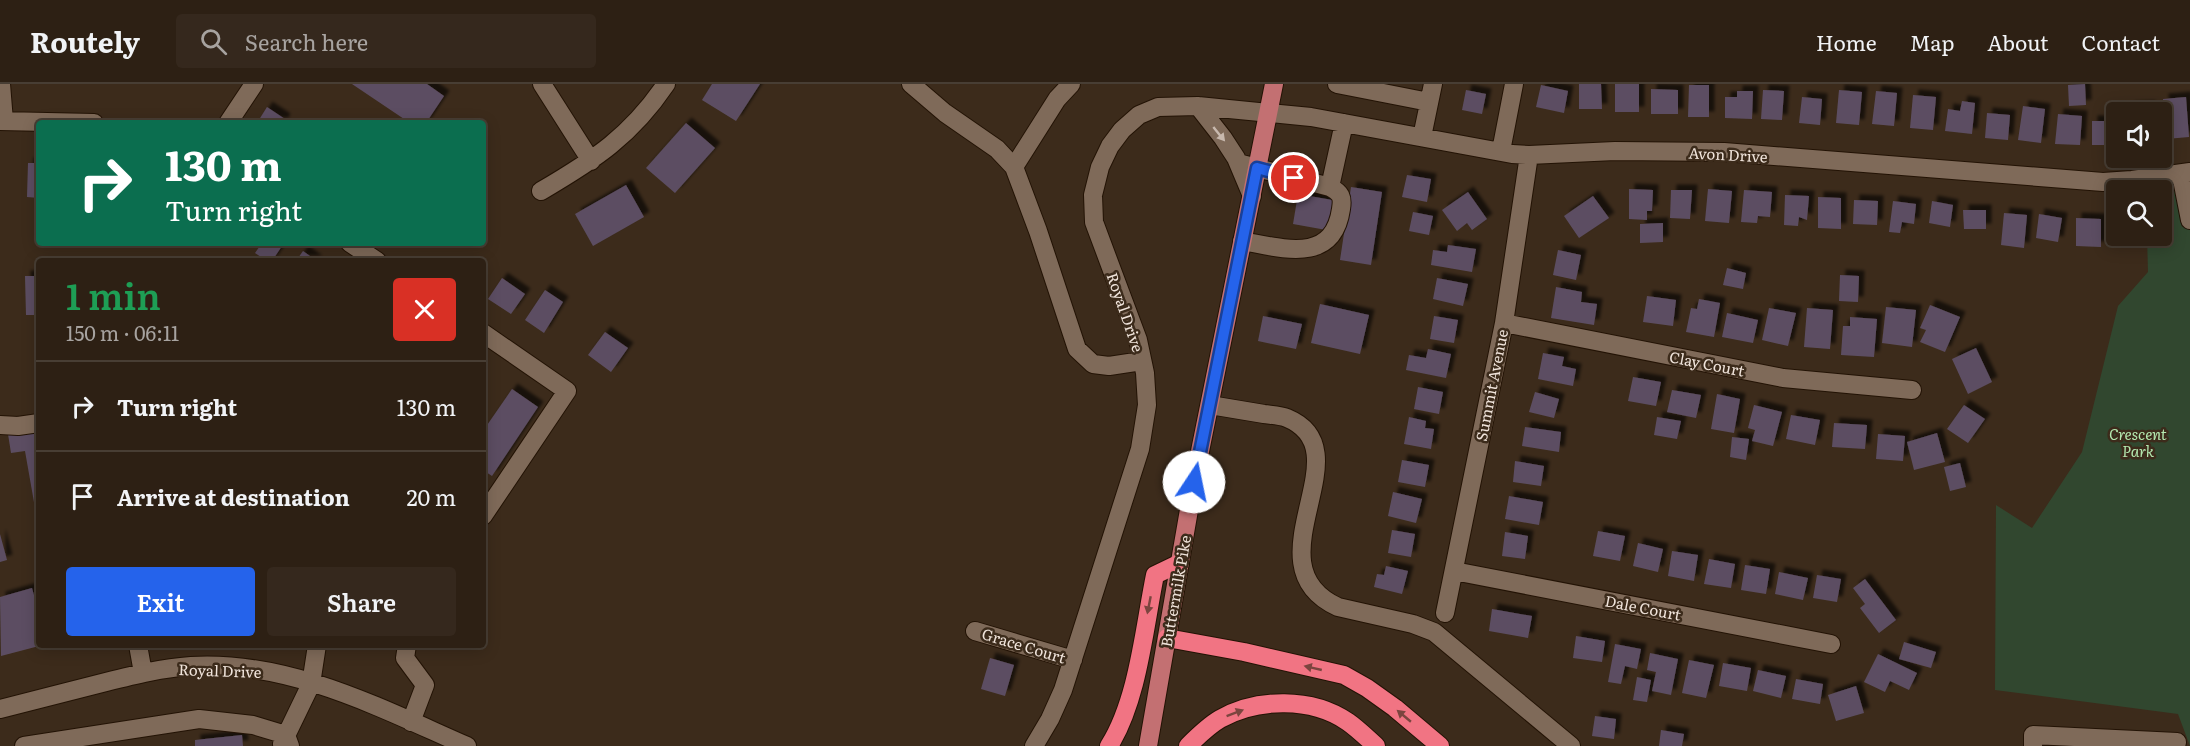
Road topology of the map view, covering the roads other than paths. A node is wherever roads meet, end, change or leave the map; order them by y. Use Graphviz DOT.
graph roads {
  1 [pos="1,84"];
  2 [pos="254,84"];
  3 [pos="542,84"];
  4 [pos="666,84"];
  5 [pos="911,84"];
  6 [pos="1071,84"];
  7 [pos="1274,84"];
  8 [pos="1337,84"];
  9 [pos="1433,84"];
  10 [pos="1514,84"];
  11 [pos="1429,102"];
  12 [pos="1198,106"];
  13 [pos="1268,112"];
  14 [pos="230,120"];
  15 [pos="2,121"];
  16 [pos="36,122"];
  17 [pos="1344,123"];
  18 [pos="1422,136"];
  19 [pos="1501,151"];
  20 [pos="1529,155"];
  21 [pos="591,161"];
  22 [pos="1238,163"];
  23 [pos="1014,167"];
  24 [pos="1257,168"];
  25 [pos="2186,173"];
  26 [pos="1330,187"];
  27 [pos="541,191"];
  28 [pos="1252,196"];
  29 [pos="2190,220"];
  30 [pos="1242,242"];
  31 [pos="354,246"];
  32 [pos="372,258"];
  33 [pos="1504,323"];
  34 [pos="486,335"];
  35 [pos="1142,361"];
  36 [pos="1912,390"];
  37 [pos="1210,405"];
  38 [pos="36,423"];
  39 [pos="0,425"];
  40 [pos="486,512"];
  41 [pos="1180,562"];
  42 [pos="1454,571"];
  43 [pos="1445,613"];
  44 [pos="975,631"];
  45 [pos="1167,638"];
  46 [pos="1831,644"];
  47 [pos="139,648"];
  48 [pos="316,648"];
  49 [pos="407,648"];
  50 [pos="1073,660"];
  51 [pos="143,673"];
  52 [pos="311,684"];
  53 [pos="0,709"];
  54 [pos="411,722"];
  55 [pos="286,742"];
  56 [pos="24,746"];
  57 [pos="467,746"];
  58 [pos="1034,746"];
  59 [pos="1109,746"];
  60 [pos="1148,746"];
  61 [pos="1188,746"];
  62 [pos="1376,746"];
  63 [pos="1440,746"];
  64 [pos="1571,746"];
  65 [pos="2034,746"];
  66 [pos="2176,746"];
  1 -- 15 [label="street"];
  2 -- 14 [label="street"];
  3 -- 21 [label="street"];
  4 -- 21 [label="street"];
  5 -- 23 [label="street"];
  6 -- 23 [label="street"];
  7 -- 13 [label="main road, Buttermilk Pike"];
  8 -- 11 [label="street"];
  9 -- 11 [label="street"];
  10 -- 19 [label="street"];
  11 -- 18 [label="street"];
  12 -- 13 [label="street, Royal Drive"];
  12 -- 22 [label="street, one-way"];
  12 -- 35 [label="street, Royal Drive"];
  13 -- 17 [label="street, Avon Drive"];
  13 -- 24 [label="main road, Buttermilk Pike"];
  15 -- 16 [label="street"];
  17 -- 18 [label="street, Avon Drive"];
  17 -- 26 [label="street"];
  18 -- 19 [label="street, Avon Drive"];
  19 -- 20 [label="street, Avon Drive"];
  20 -- 25 [label="street, Avon Drive"];
  20 -- 33 [label="street, Summit Avenue"];
  21 -- 27 [label="street"];
  22 -- 24 [label="street"];
  22 -- 28 [label="street"];
  23 -- 35 [label="street"];
  24 -- 26 [label="street"];
  24 -- 28 [label="main road, Buttermilk Pike"];
  25 -- 29 [label="street"];
  26 -- 30 [label="street"];
  28 -- 30 [label="main road, Buttermilk Pike"];
  30 -- 37 [label="main road, Buttermilk Pike"];
  31 -- 32 [label="street"];
  33 -- 36 [label="street, Clay Court"];
  33 -- 42 [label="street, Summit Avenue"];
  34 -- 40 [label="street"];
  35 -- 50 [label="street, Royal Drive"];
  37 -- 41 [label="main road, Buttermilk Pike"];
  37 -- 64 [label="street"];
  38 -- 39 [label="street"];
  41 -- 45 [label="main road, Buttermilk Pike"];
  41 -- 59 [label="highway, one-way"];
  42 -- 43 [label="street, Summit Avenue"];
  42 -- 46 [label="street, Dale Court"];
  44 -- 50 [label="street, Grace Court"];
  45 -- 60 [label="main road, Buttermilk Pike"];
  63 -- 45 [label="highway, one-way"];
  47 -- 51 [label="street"];
  48 -- 52 [label="street"];
  49 -- 54 [label="street"];
  50 -- 58 [label="street, Royal Drive"];
  51 -- 52 [label="street, Royal Drive"];
  51 -- 53 [label="street, Royal Drive"];
  52 -- 54 [label="street, Royal Drive"];
  52 -- 55 [label="street"];
  54 -- 57 [label="street, Royal Drive"];
  55 -- 56 [label="street"];
  61 -- 62 [label="highway, one-way"];
  65 -- 66 [label="street"];
}
